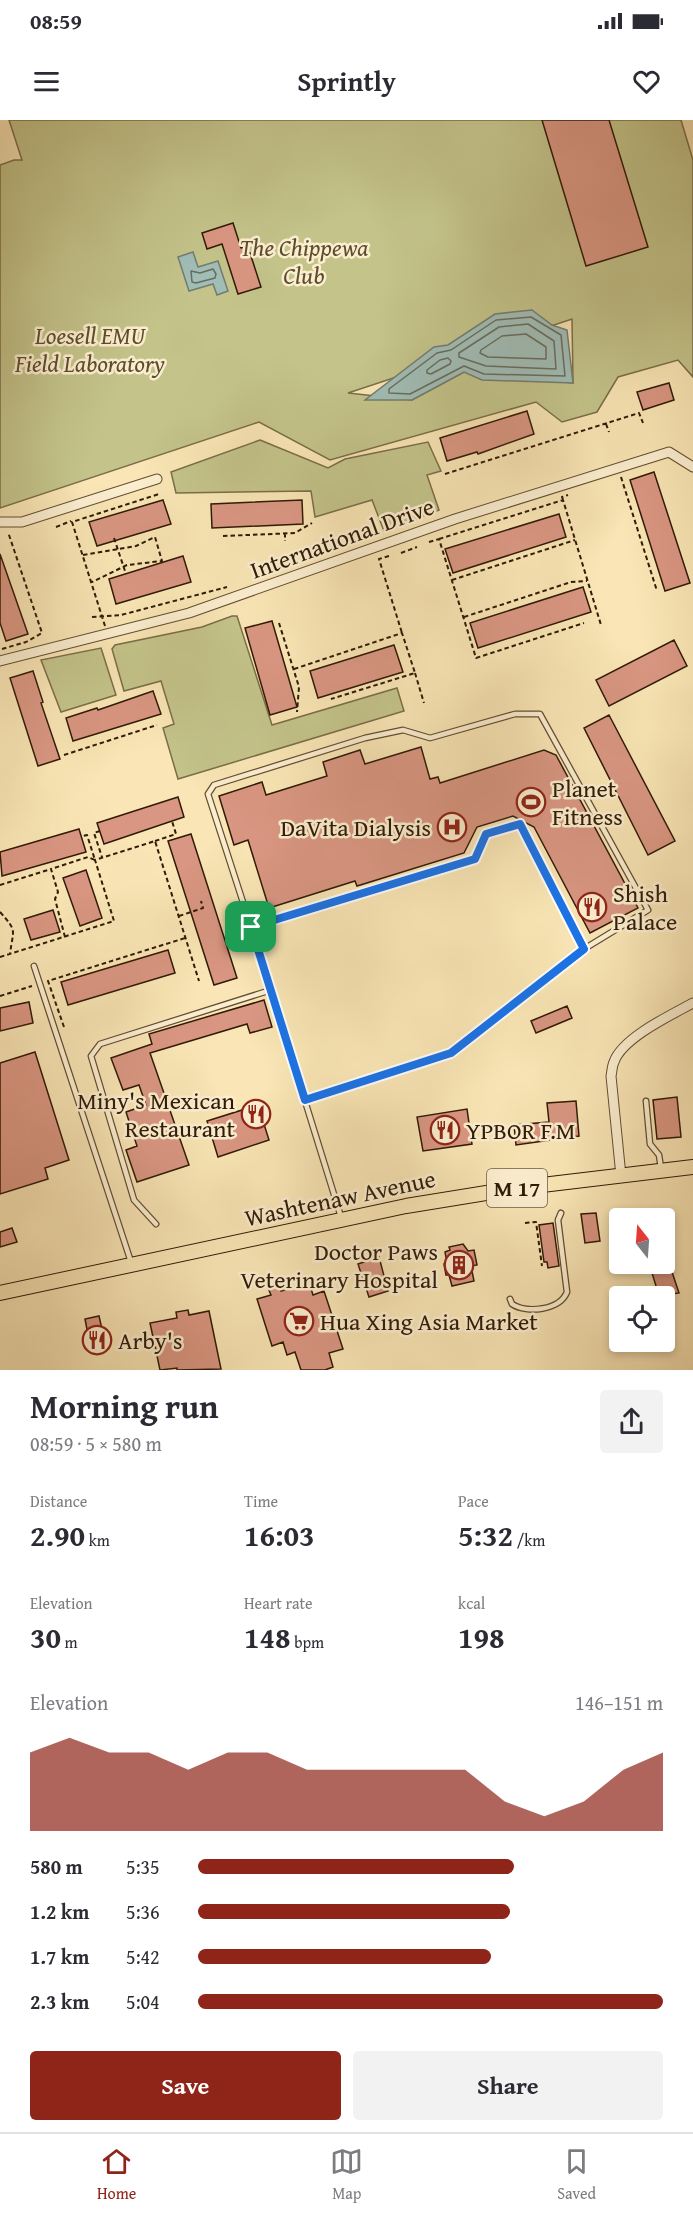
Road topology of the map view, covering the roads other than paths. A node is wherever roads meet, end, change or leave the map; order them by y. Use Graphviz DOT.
graph roads {
  1 [pos="693,467"];
  2 [pos="157,479"];
  3 [pos="0,522"];
  4 [pos="0,662"];
  5 [pos="251,927"];
  6 [pos="584,949"];
  7 [pos="34,966"];
  8 [pos="270,990"];
  9 [pos="693,1003"];
  10 [pos="305,1100"];
  11 [pos="646,1101"];
  12 [pos="693,1167"];
  13 [pos="662,1170"];
  14 [pos="621,1176"];
  15 [pos="561,1213"];
  16 [pos="342,1220"];
  17 [pos="156,1224"];
  18 [pos="132,1264"];
  19 [pos="0,1293"];
  20 [pos="510,1299"];
  1 -- 4 [label="street, International Drive"];
  2 -- 3 [label="street"];
  5 -- 6 [label="lane"];
  5 -- 6 [label="lane"];
  5 -- 8 [label="lane"];
  6 -- 10 [label="lane"];
  7 -- 18 [label="lane"];
  8 -- 10 [label="lane"];
  8 -- 17 [label="lane"];
  9 -- 14 [label="street"];
  10 -- 16 [label="lane"];
  11 -- 13 [label="lane"];
  12 -- 13 [label="main road, Washtenaw Avenue / M 17"];
  13 -- 14 [label="main road, Washtenaw Avenue / M 17"];
  14 -- 16 [label="main road, Washtenaw Avenue / M 17"];
  15 -- 20 [label="lane"];
  16 -- 18 [label="main road, Washtenaw Avenue / M 17"];
  18 -- 19 [label="main road, Washtenaw Avenue / M 17"];
}
